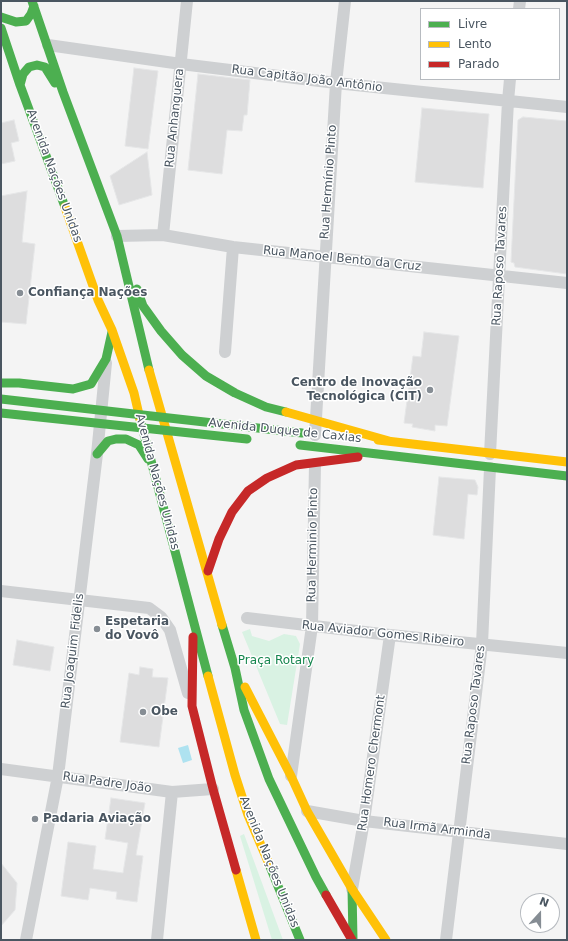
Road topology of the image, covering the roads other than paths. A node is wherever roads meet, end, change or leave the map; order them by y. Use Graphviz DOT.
graph roads {
  1 [pos="187,1"];
  2 [pos="345,1"];
  3 [pos="33,4"];
  4 [pos="1,17"];
  5 [pos="1,28"];
  6 [pos="48,45"];
  7 [pos="181,64"];
  8 [pos="510,80"];
  9 [pos="336,83"];
  10 [pos="20,86"];
  11 [pos="64,92"];
  12 [pos="508,101"];
  13 [pos="567,107"];
  14 [pos="116,236"];
  15 [pos="163,236"];
  16 [pos="233,247"];
  17 [pos="325,256"];
  18 [pos="125,272"];
  19 [pos="499,276"];
  20 [pos="567,283"];
  21 [pos="112,330"];
  22 [pos="225,352"];
  23 [pos="106,359"];
  24 [pos="1,383"];
  25 [pos="1,399"];
  26 [pos="1,413"];
  27 [pos="316,421"];
  28 [pos="319,436"];
  29 [pos="345,437"];
  30 [pos="253,440"];
  31 [pos="389,441"];
  32 [pos="296,444"];
  33 [pos="97,454"];
  34 [pos="380,454"];
  35 [pos="490,454"];
  36 [pos="567,462"];
  37 [pos="151,463"];
  38 [pos="315,464"];
  39 [pos="490,468"];
  40 [pos="567,476"];
  41 [pos="208,571"];
  42 [pos="1,590"];
  43 [pos="79,599"];
  44 [pos="193,614"];
  45 [pos="248,618"];
  46 [pos="312,626"];
  47 [pos="390,635"];
  48 [pos="482,644"];
  49 [pos="567,653"];
  50 [pos="236,668"];
  51 [pos="192,706"];
  52 [pos="1,769"];
  53 [pos="58,776"];
  54 [pos="291,776"];
  55 [pos="212,789"];
  56 [pos="172,792"];
  57 [pos="224,798"];
  58 [pos="236,806"];
  59 [pos="307,811"];
  60 [pos="248,815"];
  61 [pos="364,821"];
  62 [pos="460,832"];
  63 [pos="567,844"];
  64 [pos="352,889"];
  65 [pos="26,940"];
  66 [pos="157,940"];
  67 [pos="256,940"];
  68 [pos="300,940"];
  69 [pos="352,940"];
  70 [pos="386,940"];
  71 [pos="446,940"];
  1 -- 7 [label="street, Rua Anhanguera"];
  2 -- 9 [label="street, Rua Hermínio Pinto"];
  3 -- 4 [label="main road"];
  3 -- 6 [label="main road, Avenida Nações Unidas"];
  5 -- 10 [label="main road, Avenida Nações Unidas"];
  6 -- 7 [label="street, Rua Capitão João Antônio"];
  6 -- 11 [label="main road, Avenida Nações Unidas"];
  7 -- 9 [label="street, Rua Capitão João Antônio"];
  7 -- 15 [label="street, Rua Anhanguera"];
  8 -- 12 [label="street, Rua Raposo Tavares"];
  9 -- 12 [label="street, Rua Capitão João Antônio"];
  9 -- 17 [label="street, Rua Hermínio Pinto"];
  10 -- 11 [label="main road"];
  10 -- 21 [label="main road, Avenida Nações Unidas"];
  11 -- 14 [label="main road, Avenida Nações Unidas"];
  12 -- 13 [label="street, Rua Capitão João Antônio"];
  12 -- 19 [label="street, Rua Raposo Tavares"];
  14 -- 15 [label="street, Rua Manoel Bento da Cruz"];
  14 -- 18 [label="main road, Avenida Nações Unidas"];
  15 -- 16 [label="street, Rua Manoel Bento da Cruz"];
  16 -- 17 [label="street, Rua Manoel Bento da Cruz"];
  16 -- 22 [label="street"];
  17 -- 19 [label="street, Rua Manoel Bento da Cruz"];
  17 -- 27 [label="street, Rua Hermínio Pinto"];
  18 -- 27 [label="main road"];
  18 -- 41 [label="main road, Avenida Nações Unidas"];
  19 -- 20 [label="street, Rua Manoel Bento da Cruz"];
  19 -- 35 [label="street, Rua Raposo Tavares"];
  21 -- 23 [label="main road"];
  21 -- 37 [label="main road, Avenida Nações Unidas"];
  23 -- 24 [label="main road"];
  23 -- 33 [label="street, Rua Joaquim Fidelis"];
  25 -- 28 [label="main road, Avenida Duque de Caxias, bridge"];
  26 -- 30 [label="main road, Avenida Duque de Caxias, bridge"];
  27 -- 28 [label="street, Rua Hermínio Pinto"];
  27 -- 31 [label="main road"];
  29 -- 31 [label="main road, Avenida Duque de Caxias"];
  31 -- 35 [label="main road, Avenida Duque de Caxias"];
  32 -- 34 [label="main road, Avenida Duque de Caxias"];
  33 -- 37 [label="main road"];
  33 -- 43 [label="street, Rua Joaquim Fidelis"];
  34 -- 38 [label="main road"];
  34 -- 39 [label="main road, Avenida Duque de Caxias"];
  35 -- 36 [label="main road, Avenida Duque de Caxias"];
  37 -- 44 [label="main road, Avenida Nações Unidas"];
  38 -- 41 [label="main road"];
  38 -- 46 [label="street, Rua Herminio Pinto"];
  39 -- 40 [label="main road, Avenida Duque de Caxias"];
  39 -- 48 [label="street, Rua Raposo Tavares"];
  41 -- 50 [label="main road, Avenida Nações Unidas"];
  42 -- 43 [label="street"];
  43 -- 51 [label="street"];
  43 -- 53 [label="street, Rua Joaquim Fidelis"];
  44 -- 51 [label="main road"];
  44 -- 60 [label="main road, Avenida Nações Unidas"];
  45 -- 46 [label="street, Rua Aviador Gomes Ribeiro"];
  46 -- 47 [label="street, Rua Aviador Gomes Ribeiro"];
  46 -- 54 [label="street"];
  47 -- 48 [label="street, Rua Aviador Gomes Ribeiro"];
  47 -- 61 [label="street, Rua Homero Chermont"];
  48 -- 49 [label="street, Rua Aviador Gomes Ribeiro"];
  48 -- 62 [label="street, Rua Raposo Tavares"];
  50 -- 54 [label="main road, Avenida Nações Unidas"];
  50 -- 69 [label="main road, Avenida Nações Unidas"];
  51 -- 55 [label="main road"];
  52 -- 53 [label="street, Rua Padre João"];
  53 -- 56 [label="street, Rua Padre João"];
  53 -- 65 [label="street, Rua Joaquim Fidelis"];
  54 -- 59 [label="main road, Avenida Nações Unidas"];
  55 -- 56 [label="street, Rua Padre João"];
  55 -- 57 [label="main road"];
  55 -- 67 [label="main road"];
  56 -- 66 [label="street"];
  58 -- 60 [label="main road"];
  59 -- 61 [label="street, Rua Irmã Arminda"];
  59 -- 64 [label="main road, Avenida Nações Unidas"];
  60 -- 68 [label="main road, Avenida Nações Unidas"];
  61 -- 62 [label="street, Rua Irmã Arminda"];
  61 -- 64 [label="street, Rua Homero Chermont"];
  62 -- 63 [label="street, Rua Irmã Arminda"];
  62 -- 71 [label="street, Rua Raposo Tavares"];
  64 -- 69 [label="main road"];
  64 -- 70 [label="main road, Avenida Nações Unidas"];
}
